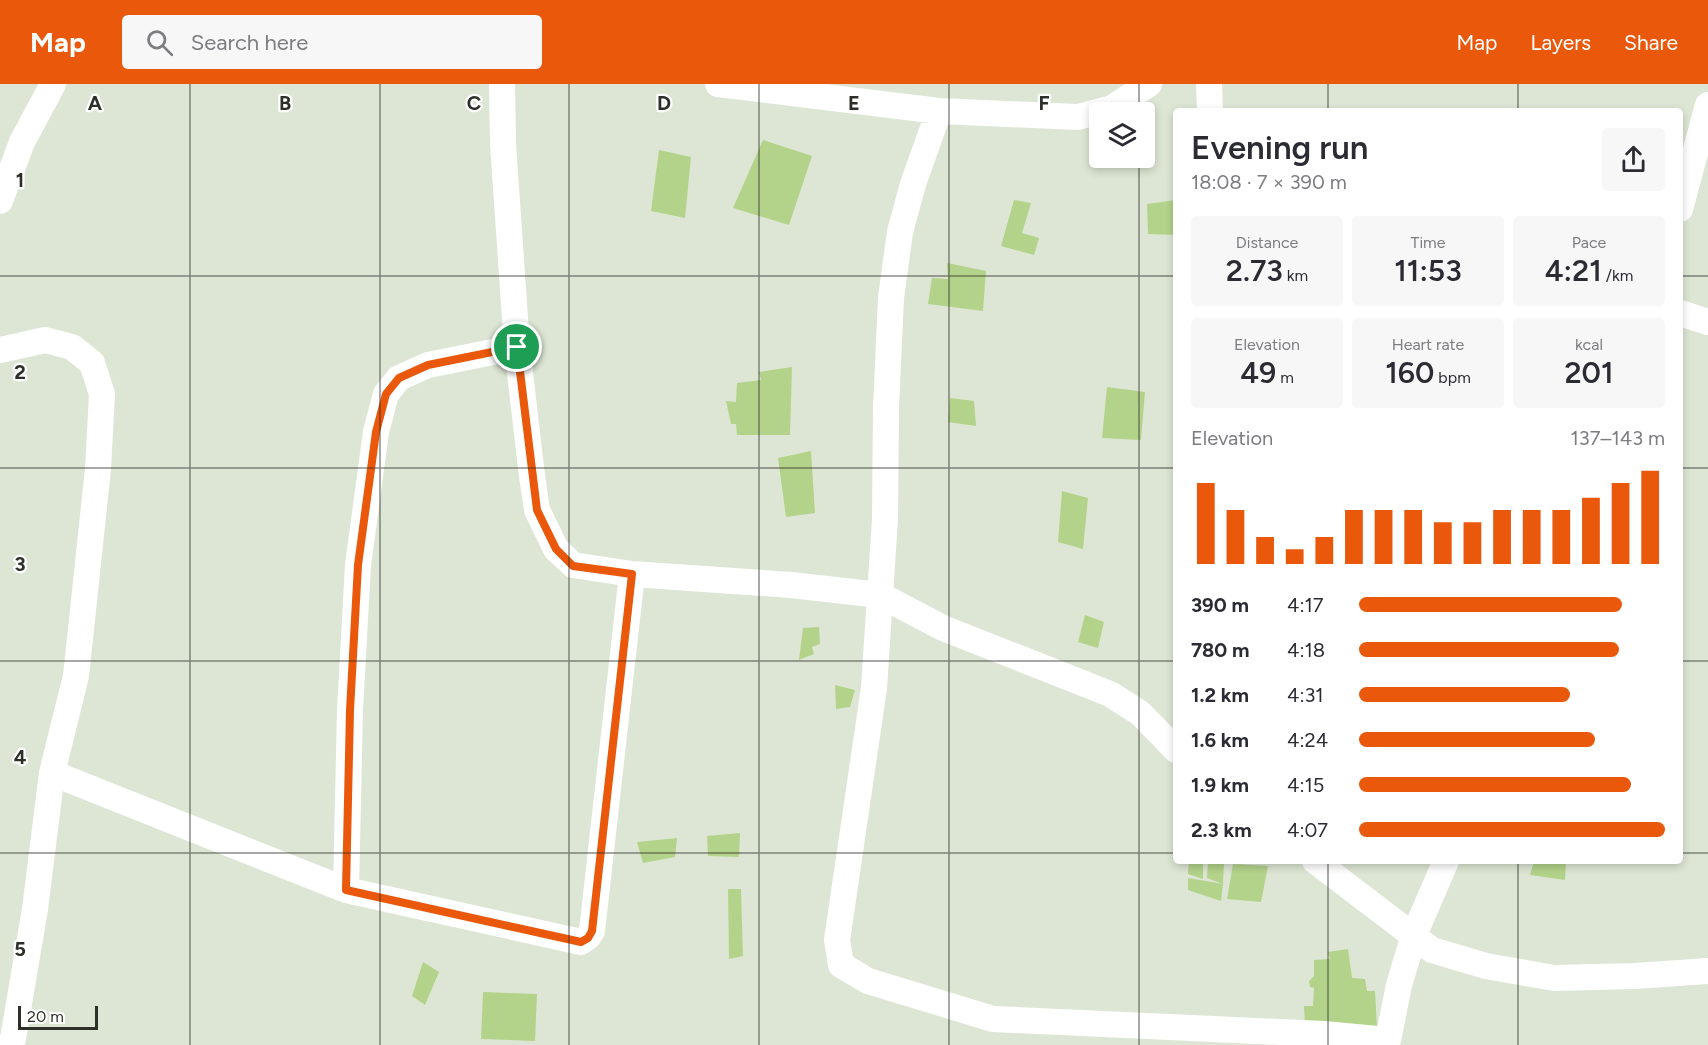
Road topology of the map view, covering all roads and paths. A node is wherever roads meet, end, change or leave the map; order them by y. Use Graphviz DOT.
graph roads {
  1 [pos="53,84"];
  2 [pos="502,84"];
  3 [pos="718,84"];
  4 [pos="1149,84"];
  5 [pos="1209,84"];
  6 [pos="770,87"];
  7 [pos="1708,105"];
  8 [pos="1210,108"];
  9 [pos="939,111"];
  10 [pos="1683,198"];
  11 [pos="0,201"];
  12 [pos="1683,315"];
  13 [pos="1708,322"];
  14 [pos="517,347"];
  15 [pos="0,350"];
  16 [pos="632,574"];
  17 [pos="880,595"];
  18 [pos="1173,747"];
  19 [pos="52,773"];
  20 [pos="1319,864"];
  21 [pos="1445,864"];
  22 [pos="346,890"];
  23 [pos="1414,935"];
  24 [pos="1708,971"];
  25 [pos="1388,1043"];
  26 [pos="9,1045"];
  1 -- 11 [label="street"];
  2 -- 14 [label="street"];
  3 -- 6 [label="street"];
  4 -- 9 [label="street"];
  5 -- 8 [label="street"];
  6 -- 9 [label="street"];
  7 -- 10 [label="street"];
  9 -- 17 [label="street"];
  12 -- 13 [label="street"];
  14 -- 16 [label="street"];
  14 -- 22 [label="street"];
  15 -- 19 [label="street"];
  16 -- 17 [label="street"];
  16 -- 22 [label="street"];
  17 -- 18 [label="street"];
  17 -- 25 [label="street"];
  19 -- 22 [label="street"];
  19 -- 26 [label="street"];
  20 -- 23 [label="street"];
  21 -- 23 [label="street"];
  23 -- 24 [label="street"];
  23 -- 25 [label="street"];
}
